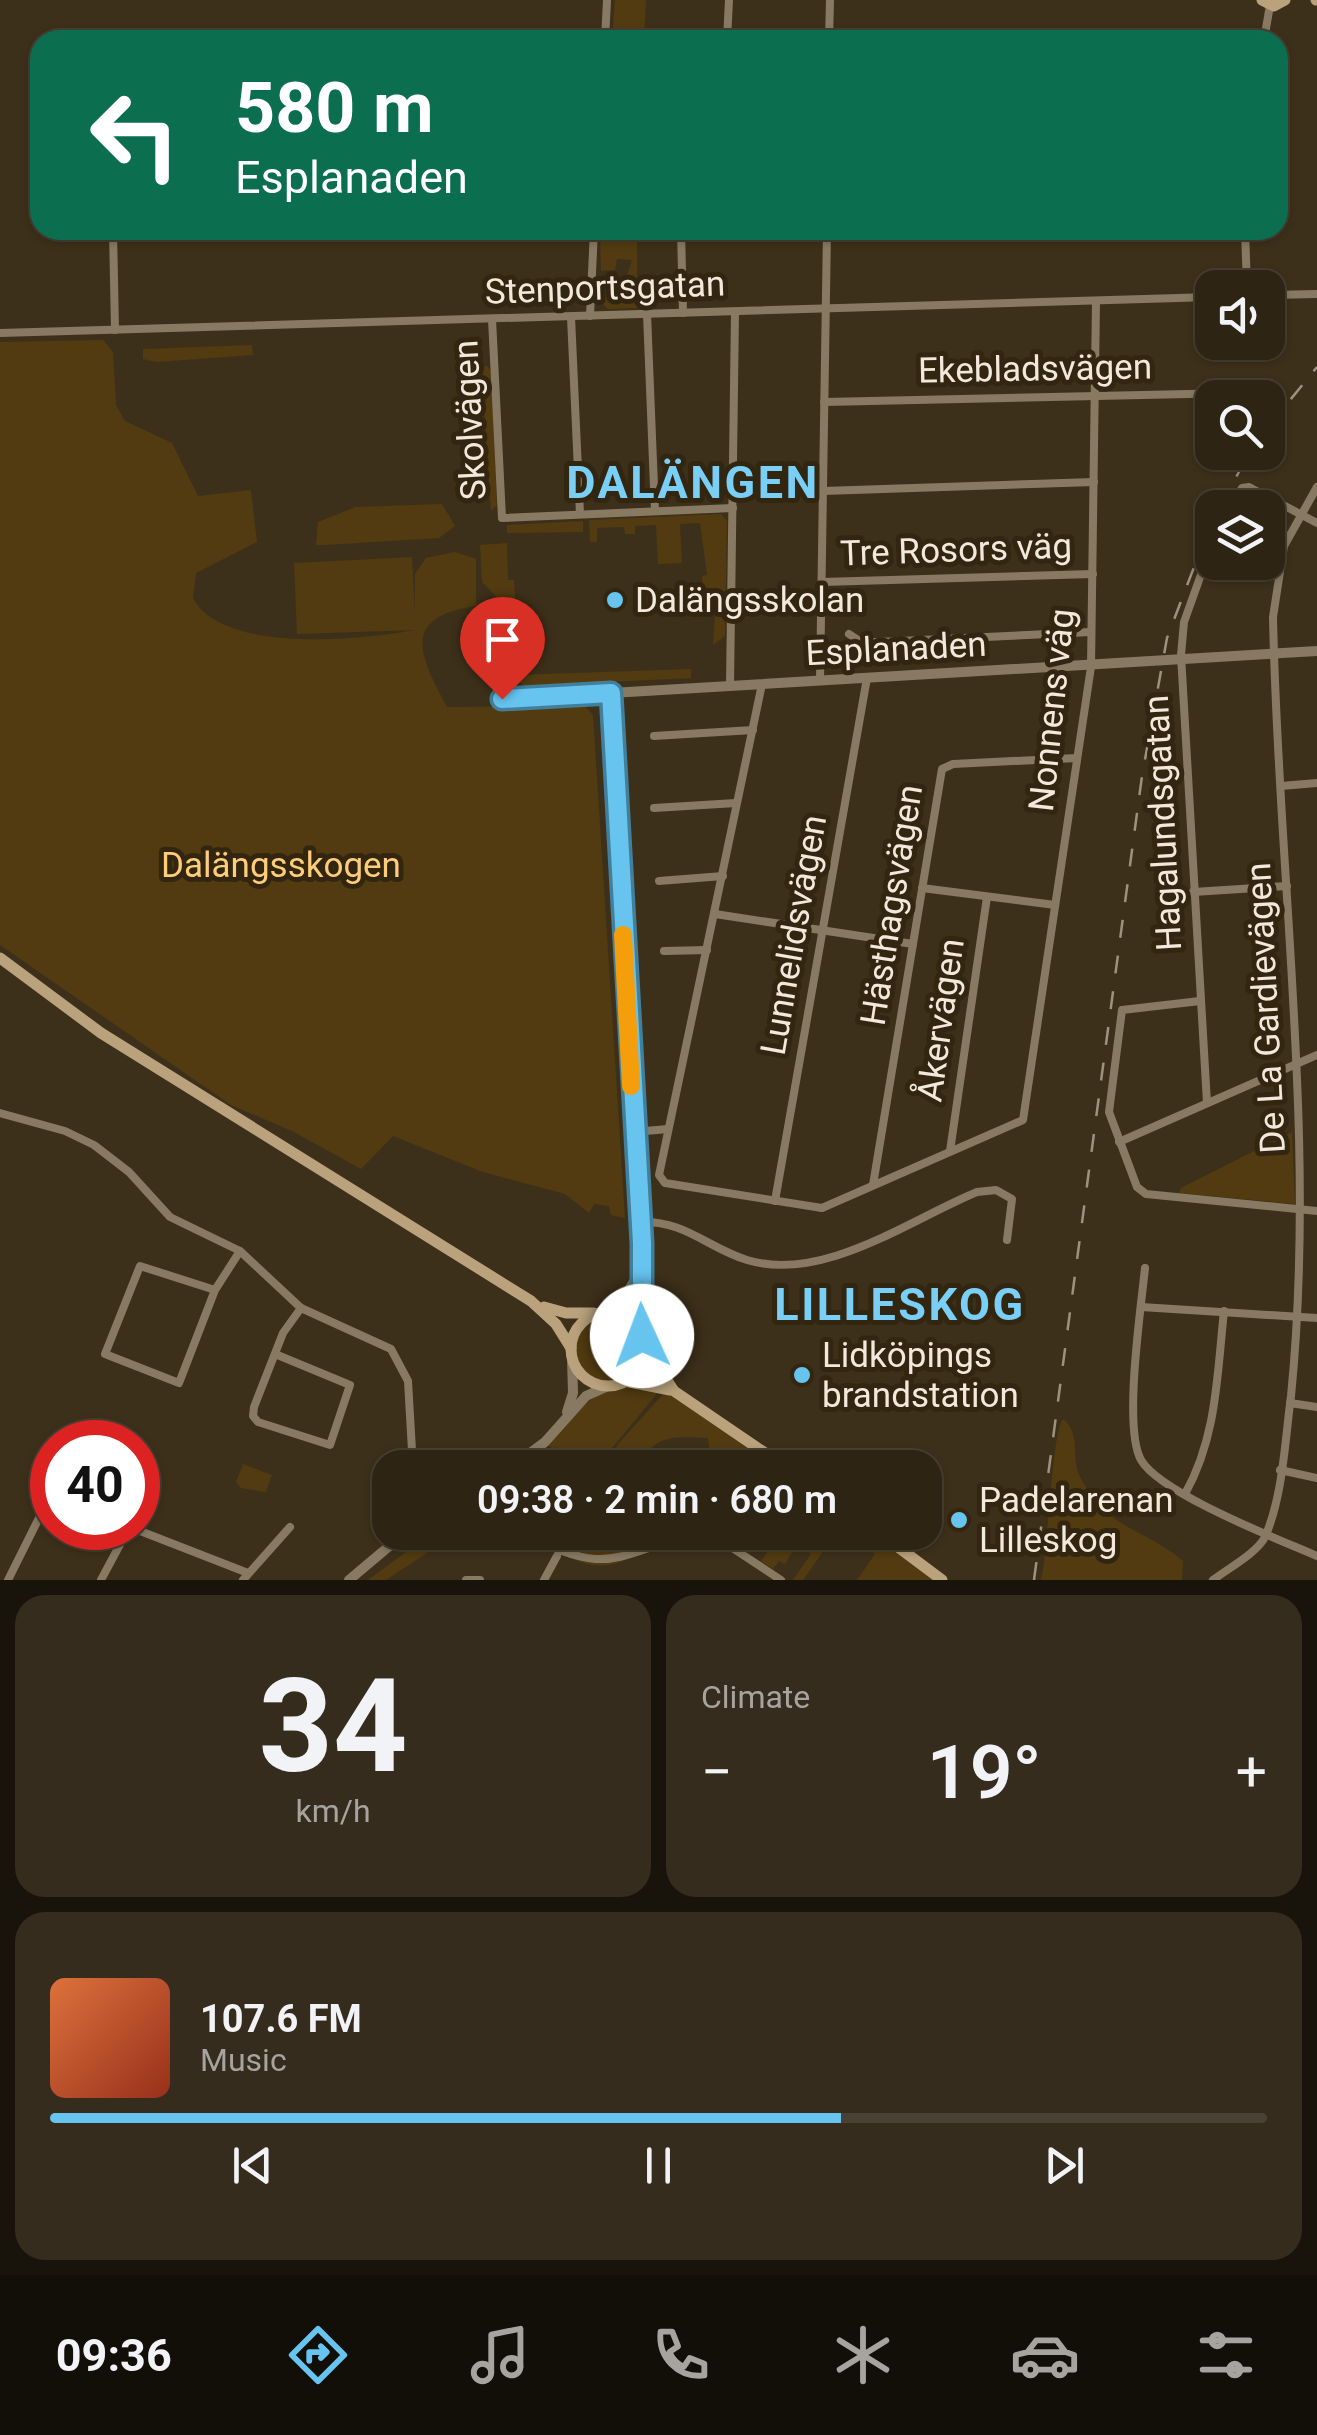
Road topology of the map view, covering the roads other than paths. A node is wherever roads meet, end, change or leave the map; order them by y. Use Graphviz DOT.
graph roads {
  1 [pos="607,0"];
  2 [pos="729,0"];
  3 [pos="830,0"];
  4 [pos="1286,0"];
  5 [pos="1266,3"];
  6 [pos="606,30"];
  7 [pos="728,30"];
  8 [pos="829,30"];
  9 [pos="1265,30"];
  10 [pos="113,240"];
  11 [pos="594,240"];
  12 [pos="681,240"];
  13 [pos="827,240"];
  14 [pos="1245,240"];
  15 [pos="1246,270"];
  16 [pos="1317,294"];
  17 [pos="1285,295"];
  18 [pos="1195,298"];
  19 [pos="1096,302"];
  20 [pos="826,308"];
  21 [pos="735,312"];
  22 [pos="683,313"];
  23 [pos="647,314"];
  24 [pos="590,316"];
  25 [pos="571,317"];
  26 [pos="492,319"];
  27 [pos="115,330"];
  28 [pos="0,333"];
  29 [pos="1095,394"];
  30 [pos="1195,394"];
  31 [pos="824,402"];
  32 [pos="1094,482"];
  33 [pos="1317,488"];
  34 [pos="824,491"];
  35 [pos="1285,506"];
  36 [pos="732,508"];
  37 [pos="655,511"];
  38 [pos="580,514"];
  39 [pos="1300,514"];
  40 [pos="1317,523"];
  41 [pos="1093,574"];
  42 [pos="1199,580"];
  43 [pos="822,582"];
  44 [pos="1091,632"];
  45 [pos="849,634"];
  46 [pos="1317,654"];
  47 [pos="1276,655"];
  48 [pos="1182,662"];
  49 [pos="1091,667"];
  50 [pos="867,678"];
  51 [pos="820,681"];
  52 [pos="762,684"];
  53 [pos="730,686"];
  54 [pos="611,693"];
  55 [pos="502,699"];
  56 [pos="753,730"];
  57 [pos="654,736"];
  58 [pos="1077,758"];
  59 [pos="1317,783"];
  60 [pos="1281,786"];
  61 [pos="736,803"];
  62 [pos="654,808"];
  63 [pos="722,876"];
  64 [pos="659,881"];
  65 [pos="1287,886"];
  66 [pos="922,888"];
  67 [pos="1193,892"];
  68 [pos="987,897"];
  69 [pos="1055,905"];
  70 [pos="715,914"];
  71 [pos="823,930"];
  72 [pos="913,944"];
  73 [pos="707,950"];
  74 [pos="664,952"];
  75 [pos="0,958"];
  76 [pos="1200,1001"];
  77 [pos="1317,1055"];
  78 [pos="1296,1064"];
  79 [pos="1208,1103"];
  80 [pos="0,1114"];
  81 [pos="668,1130"];
  82 [pos="634,1132"];
  83 [pos="1119,1142"];
  84 [pos="950,1151"];
  85 [pos="873,1185"];
  86 [pos="775,1201"];
  87 [pos="1304,1210"];
  88 [pos="1317,1211"];
  89 [pos="640,1222"];
  90 [pos="1007,1240"];
  91 [pos="240,1252"];
  92 [pos="1145,1268"];
  93 [pos="640,1272"];
  94 [pos="215,1290"];
  95 [pos="531,1302"];
  96 [pos="1141,1306"];
  97 [pos="301,1308"];
  98 [pos="1224,1311"];
  99 [pos="603,1312"];
  100 [pos="1300,1315"];
  101 [pos="1317,1318"];
  102 [pos="643,1341"];
  103 [pos="571,1353"];
  104 [pos="275,1354"];
  105 [pos="625,1381"];
  106 [pos="608,1386"];
  107 [pos="674,1390"];
  108 [pos="1290,1404"];
  109 [pos="1317,1407"];
  110 [pos="566,1418"];
  111 [pos="412,1450"];
  112 [pos="536,1450"];
  113 [pos="761,1450"];
  114 [pos="1280,1470"];
  115 [pos="1317,1478"];
  116 [pos="1186,1494"];
  117 [pos="290,1526"];
  118 [pos="1266,1533"];
  119 [pos="30,1536"];
  120 [pos="385,1550"];
  121 [pos="548,1550"];
  122 [pos="659,1550"];
  123 [pos="733,1550"];
  124 [pos="902,1550"];
  125 [pos="557,1556"];
  126 [pos="1317,1556"];
  127 [pos="585,1569"];
  128 [pos="608,1570"];
  129 [pos="245,1576"];
  130 [pos="8,1580"];
  131 [pos="101,1580"];
  132 [pos="350,1580"];
  133 [pos="466,1580"];
  134 [pos="480,1580"];
  135 [pos="544,1580"];
  136 [pos="781,1580"];
  137 [pos="942,1580"];
  138 [pos="1213,1580"];
  1 -- 6 [label="street"];
  2 -- 7 [label="street"];
  3 -- 8 [label="street"];
  4 -- 5 [label="main road"];
  5 -- 9 [label="street"];
  10 -- 27 [label="street"];
  11 -- 24 [label="street"];
  12 -- 22 [label="street"];
  13 -- 20 [label="street"];
  14 -- 15 [label="street"];
  16 -- 17 [label="street"];
  18 -- 19 [label="street, Stenportsgatan"];
  19 -- 20 [label="street, Stenportsgatan"];
  19 -- 29 [label="street, Nonnens väg"];
  20 -- 21 [label="street, Stenportsgatan"];
  20 -- 31 [label="street"];
  21 -- 22 [label="street, Stenportsgatan"];
  21 -- 36 [label="street"];
  22 -- 23 [label="street, Stenportsgatan"];
  23 -- 24 [label="street, Stenportsgatan"];
  23 -- 37 [label="street"];
  24 -- 25 [label="street, Stenportsgatan"];
  25 -- 26 [label="street, Stenportsgatan"];
  25 -- 38 [label="street"];
  26 -- 27 [label="street, Stenportsgatan"];
  26 -- 38 [label="street, Skolvägen"];
  27 -- 28 [label="street, Stenportsgatan"];
  29 -- 30 [label="street, Ekebladsvägen"];
  29 -- 31 [label="street, Ekebladsvägen"];
  29 -- 32 [label="street, Nonnens väg"];
  31 -- 34 [label="street"];
  32 -- 34 [label="street"];
  32 -- 41 [label="street, Nonnens väg"];
  33 -- 39 [label="street, De La Gardievägen"];
  34 -- 43 [label="street"];
  35 -- 39 [label="street"];
  36 -- 37 [label="street"];
  36 -- 53 [label="street"];
  37 -- 38 [label="street"];
  39 -- 40 [label="street"];
  39 -- 47 [label="street, De La Gardievägen"];
  41 -- 43 [label="street, Tre Rosors väg"];
  41 -- 44 [label="street, Nonnens väg"];
  42 -- 48 [label="street, Hagalundsgatan"];
  43 -- 51 [label="street"];
  44 -- 45 [label="street"];
  44 -- 49 [label="street, Nonnens väg"];
  46 -- 47 [label="street, Esplanaden"];
  47 -- 48 [label="street, Esplanaden"];
  47 -- 60 [label="street, De La Gardievägen"];
  48 -- 49 [label="street, Esplanaden"];
  48 -- 67 [label="street, Hagalundsgatan"];
  49 -- 50 [label="street, Esplanaden"];
  49 -- 58 [label="street, Nonnens väg"];
  50 -- 51 [label="street, Esplanaden"];
  50 -- 71 [label="street, Lunnelidsvägen"];
  51 -- 52 [label="street, Esplanaden"];
  52 -- 53 [label="street, Esplanaden"];
  52 -- 56 [label="street"];
  53 -- 54 [label="street, Esplanaden"];
  54 -- 55 [label="street, Esplanaden"];
  54 -- 82 [label="street"];
  56 -- 57 [label="street"];
  56 -- 61 [label="street"];
  58 -- 66 [label="street, Hästhagsvägen"];
  58 -- 69 [label="street, Nonnens väg"];
  59 -- 60 [label="street"];
  60 -- 65 [label="street, De La Gardievägen"];
  61 -- 62 [label="street"];
  61 -- 63 [label="street"];
  63 -- 64 [label="street"];
  63 -- 70 [label="street"];
  65 -- 67 [label="street"];
  65 -- 78 [label="street, De La Gardievägen"];
  66 -- 68 [label="street"];
  66 -- 72 [label="street, Hästhagsvägen"];
  67 -- 76 [label="street, Hagalundsgatan"];
  68 -- 69 [label="street"];
  68 -- 84 [label="street, Åkervägen"];
  69 -- 84 [label="street, Nonnens väg"];
  70 -- 71 [label="street"];
  70 -- 73 [label="street"];
  71 -- 72 [label="street"];
  71 -- 86 [label="street, Lunnelidsvägen"];
  72 -- 85 [label="street, Hästhagsvägen"];
  73 -- 74 [label="street"];
  73 -- 81 [label="street"];
  75 -- 95 [label="main road"];
  76 -- 79 [label="street, Hagalundsgatan"];
  76 -- 83 [label="street"];
  77 -- 78 [label="street"];
  78 -- 79 [label="street"];
  78 -- 87 [label="street, De La Gardievägen"];
  79 -- 83 [label="street"];
  80 -- 91 [label="street"];
  81 -- 82 [label="street"];
  81 -- 86 [label="street"];
  82 -- 89 [label="street"];
  83 -- 87 [label="street"];
  84 -- 85 [label="street"];
  85 -- 86 [label="street"];
  87 -- 88 [label="street"];
  87 -- 100 [label="street, De La Gardievägen"];
  89 -- 90 [label="street"];
  89 -- 93 [label="street"];
  91 -- 94 [label="street"];
  91 -- 97 [label="street"];
  92 -- 96 [label="street"];
  93 -- 99 [label="street"];
  93 -- 102 [label="street"];
  94 -- 94 [label="street"];
  95 -- 99 [label="main road"];
  95 -- 103 [label="main road"];
  96 -- 98 [label="street"];
  96 -- 116 [label="street"];
  97 -- 104 [label="street"];
  97 -- 111 [label="street"];
  98 -- 100 [label="street"];
  98 -- 116 [label="street"];
  99 -- 102 [label="main road"];
  99 -- 103 [label="main road"];
  100 -- 101 [label="street"];
  100 -- 108 [label="street, De La Gardievägen"];
  102 -- 105 [label="main road"];
  102 -- 107 [label="main road"];
  103 -- 106 [label="main road"];
  103 -- 110 [label="street"];
  104 -- 104 [label="street"];
  105 -- 106 [label="main road"];
  105 -- 107 [label="main road"];
  106 -- 110 [label="street"];
  107 -- 113 [label="main road"];
  108 -- 109 [label="street"];
  108 -- 114 [label="street, De La Gardievägen"];
  110 -- 112 [label="street"];
  114 -- 115 [label="street"];
  114 -- 118 [label="street, De La Gardievägen"];
  116 -- 118 [label="street"];
  117 -- 129 [label="street"];
  118 -- 126 [label="street"];
  118 -- 138 [label="street"];
  119 -- 130 [label="street"];
  120 -- 132 [label="street"];
  121 -- 125 [label="street"];
  122 -- 128 [label="street"];
  123 -- 136 [label="street"];
  124 -- 137 [label="main road"];
  125 -- 127 [label="street"];
  125 -- 135 [label="street"];
  129 -- 131 [label="street"];
  133 -- 134 [label="street"];
}
